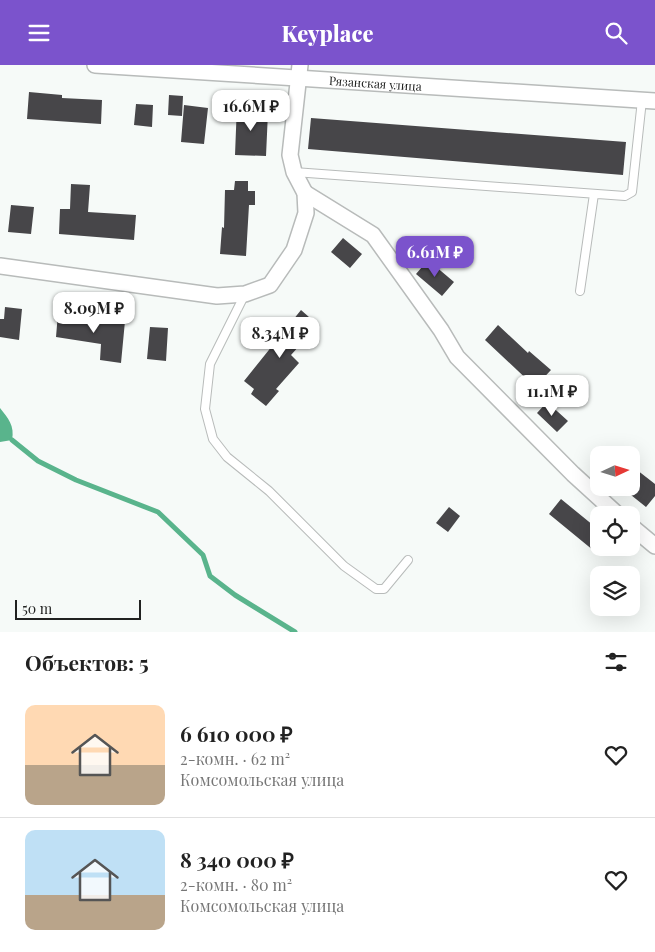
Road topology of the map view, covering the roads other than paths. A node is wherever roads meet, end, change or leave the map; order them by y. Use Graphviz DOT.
graph roads {
  1 [pos="95,65"];
  2 [pos="299,71"];
  3 [pos="648,100"];
  4 [pos="294,172"];
  5 [pos="305,193"];
  6 [pos="594,194"];
  7 [pos="0,266"];
  8 [pos="580,291"];
  9 [pos="245,294"];
  10 [pos="608,506"];
  11 [pos="640,534"];
  12 [pos="655,546"];
  13 [pos="408,560"];
  1 -- 2 [label="street, Рязанская улица"];
  2 -- 3 [label="street, Рязанская улица"];
  2 -- 4 [label="street"];
  3 -- 6 [label="lane"];
  4 -- 5 [label="street"];
  4 -- 6 [label="lane"];
  5 -- 9 [label="street"];
  5 -- 10 [label="street"];
  6 -- 8 [label="lane"];
  7 -- 9 [label="street"];
  9 -- 13 [label="lane"];
  11 -- 12 [label="street"];
}
